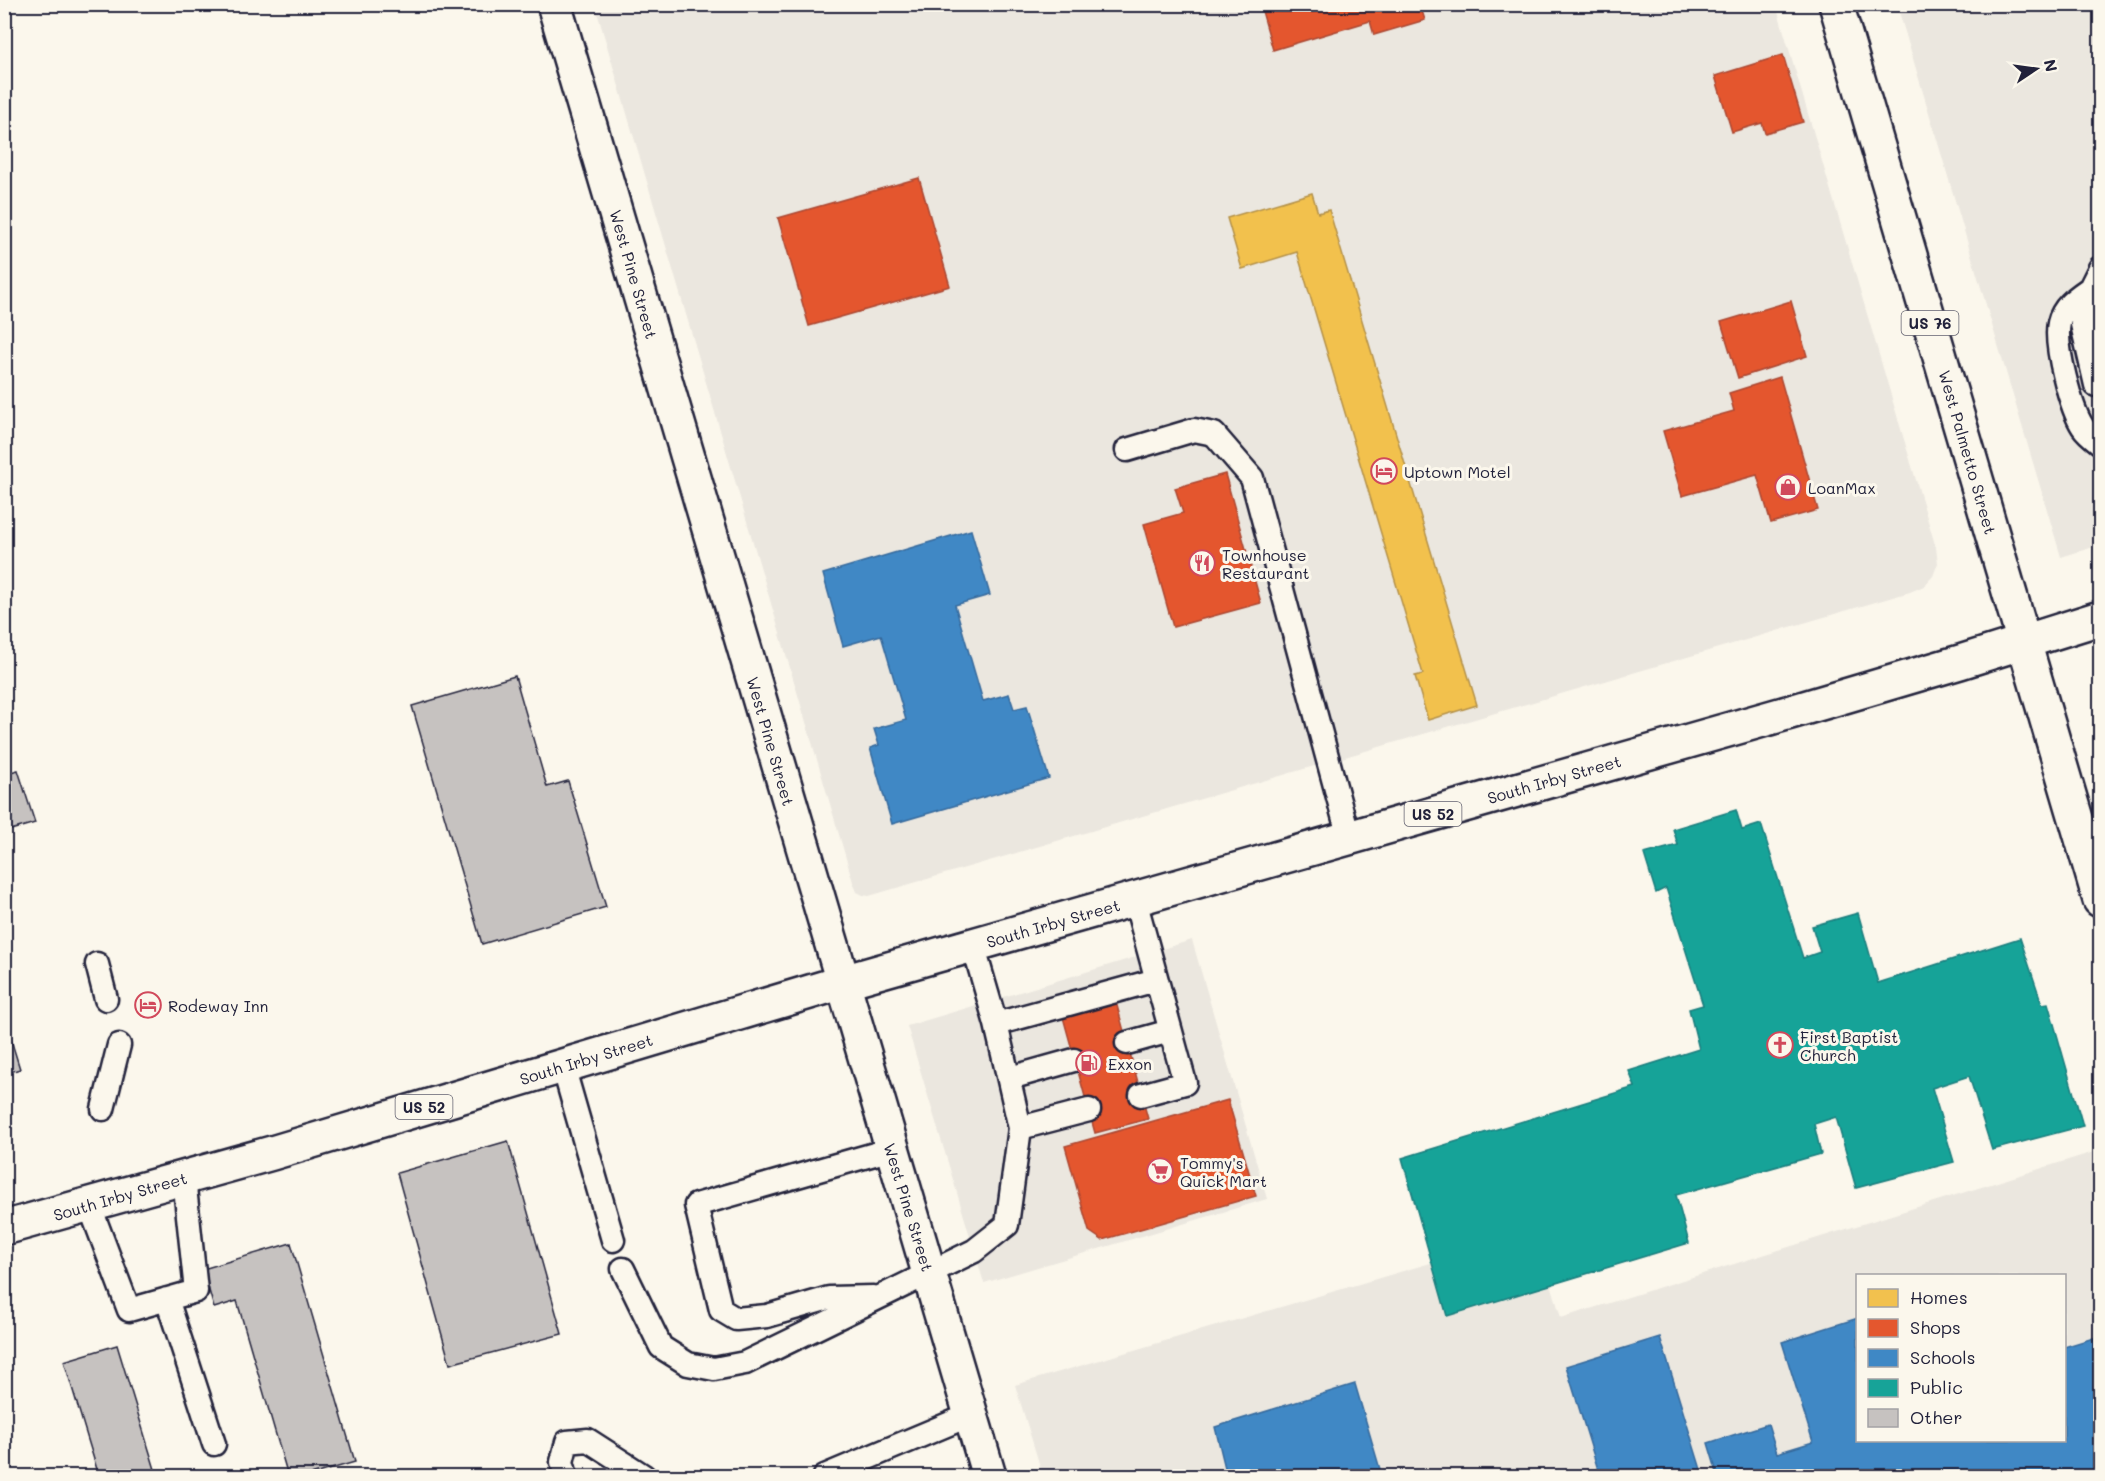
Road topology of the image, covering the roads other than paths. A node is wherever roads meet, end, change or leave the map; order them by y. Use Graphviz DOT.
graph roads {
  1 [pos="554,4"];
  2 [pos="1836,4"];
  3 [pos="2095,278"];
  4 [pos="2096,385"];
  5 [pos="2100,443"];
  6 [pos="1127,450"];
  7 [pos="2100,618"];
  8 [pos="2023,642"];
  9 [pos="1349,838"];
  10 [pos="1135,900"];
  11 [pos="2100,900"];
  12 [pos="974,945"];
  13 [pos="97,964"];
  14 [pos="1156,980"];
  15 [pos="843,982"];
  16 [pos="106,999"];
  17 [pos="996,1024"];
  18 [pos="1170,1031"];
  19 [pos="1127,1043"];
  20 [pos="119,1045"];
  21 [pos="1074,1060"];
  22 [pos="562,1066"];
  23 [pos="1010,1078"];
  24 [pos="1141,1095"];
  25 [pos="103,1109"];
  26 [pos="1089,1110"];
  27 [pos="1020,1128"];
  28 [pos="892,1149"];
  29 [pos="184,1178"];
  30 [pos="89,1204"];
  31 [pos="4,1228"];
  32 [pos="613,1240"];
  33 [pos="623,1269"];
  34 [pos="929,1274"];
  35 [pos="884,1296"];
  36 [pos="167,1299"];
  37 [pos="970,1415"];
  38 [pos="214,1444"];
  39 [pos="566,1476"];
  40 [pos="644,1476"];
  41 [pos="825,1476"];
  42 [pos="989,1476"];
  1 -- 15 [label="main road, West Pine Street"];
  2 -- 8 [label="main road, West Palmetto Street / US 76"];
  3 -- 4 [label="lane"];
  3 -- 5 [label="lane"];
  6 -- 9 [label="lane"];
  7 -- 8 [label="main road, South Irby Street / US 52"];
  8 -- 9 [label="main road, South Irby Street / US 52"];
  8 -- 11 [label="main road, West Palmetto Street / US 76"];
  9 -- 10 [label="main road, South Irby Street / US 52"];
  10 -- 12 [label="main road, South Irby Street / US 52"];
  10 -- 14 [label="lane"];
  12 -- 15 [label="main road, South Irby Street / US 52"];
  12 -- 17 [label="lane"];
  13 -- 16 [label="lane"];
  14 -- 17 [label="lane"];
  14 -- 18 [label="lane"];
  15 -- 22 [label="main road, South Irby Street / US 52"];
  15 -- 28 [label="main road, West Pine Street"];
  17 -- 23 [label="lane"];
  18 -- 19 [label="lane"];
  18 -- 24 [label="lane"];
  20 -- 25 [label="lane"];
  21 -- 23 [label="lane"];
  22 -- 29 [label="main road, South Irby Street / US 52"];
  22 -- 32 [label="lane"];
  23 -- 27 [label="lane"];
  26 -- 27 [label="lane"];
  27 -- 34 [label="lane"];
  28 -- 34 [label="main road, West Pine Street"];
  28 -- 35 [label="lane"];
  29 -- 30 [label="main road, South Irby Street / US 52"];
  29 -- 36 [label="lane"];
  30 -- 31 [label="main road, South Irby Street / US 52"];
  30 -- 36 [label="lane"];
  33 -- 35 [label="lane"];
  34 -- 35 [label="lane"];
  34 -- 37 [label="main road, West Pine Street"];
  36 -- 38 [label="lane"];
  37 -- 41 [label="lane"];
  37 -- 42 [label="main road, West Pine Street"];
  39 -- 40 [label="lane"];
}
